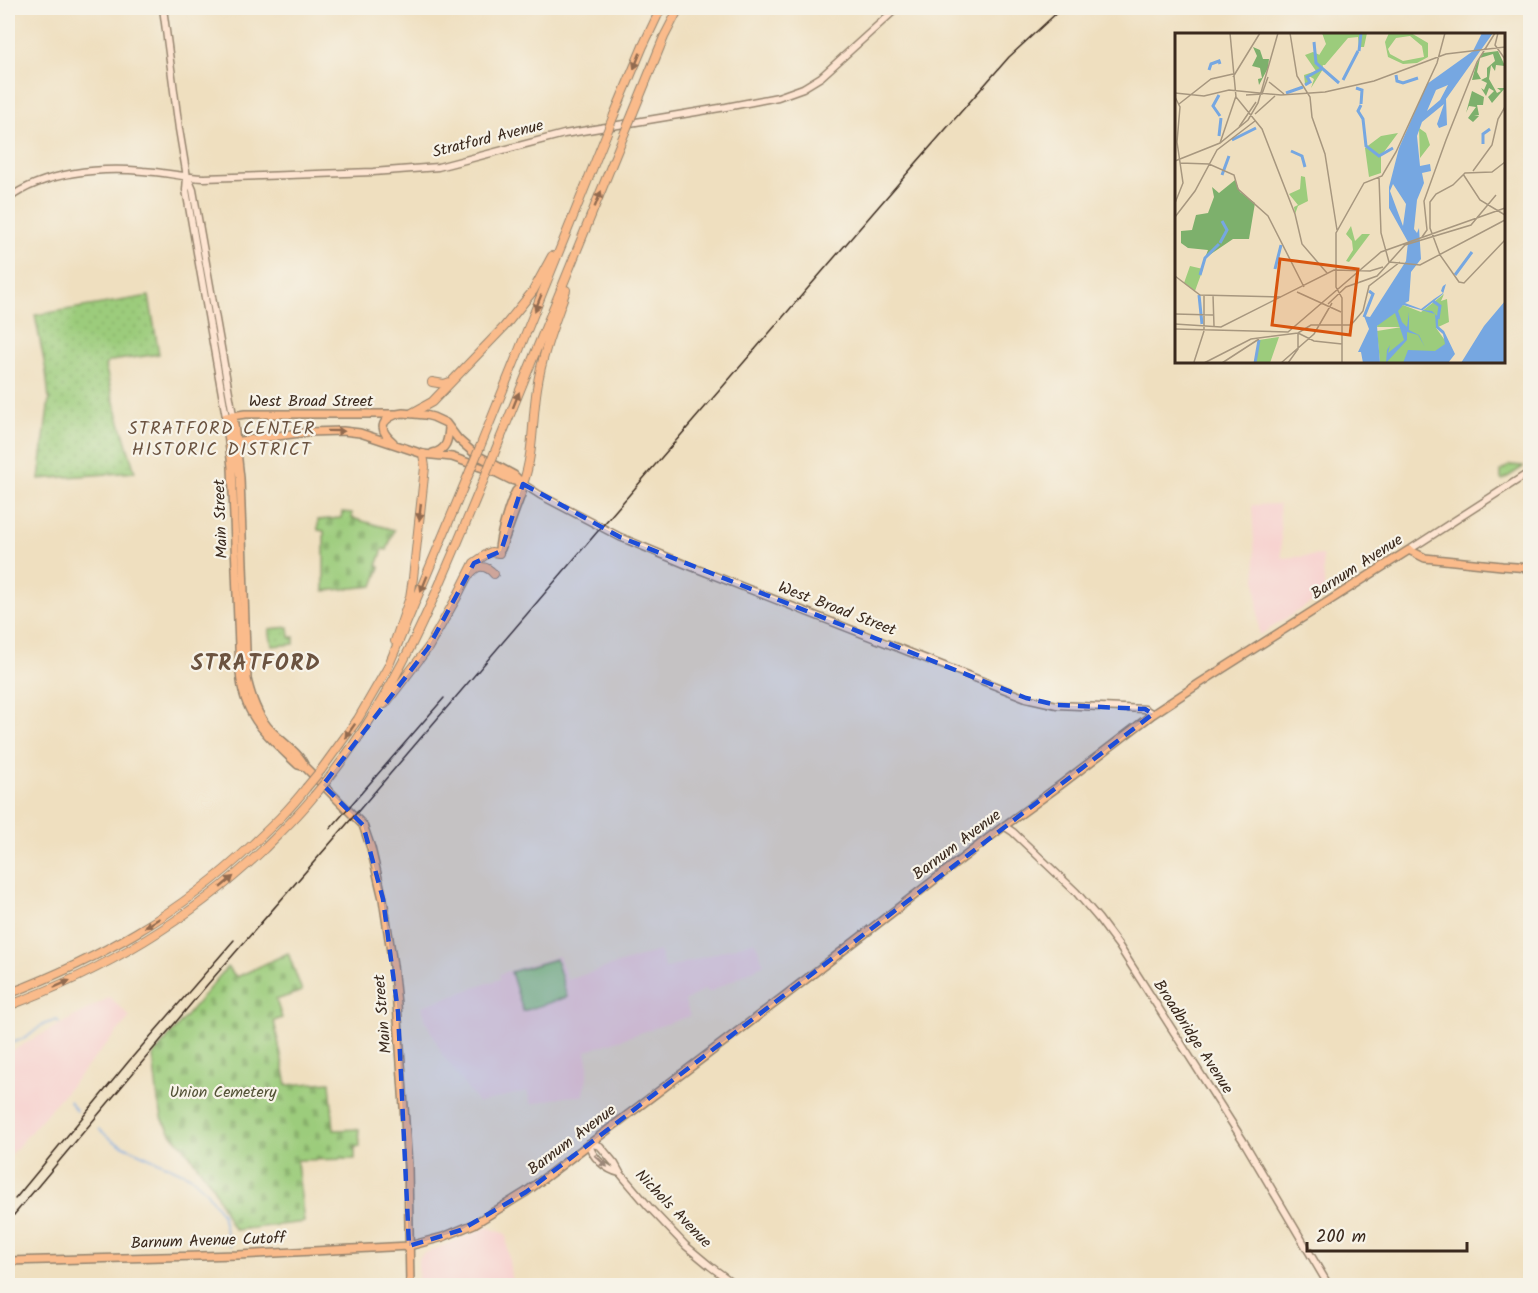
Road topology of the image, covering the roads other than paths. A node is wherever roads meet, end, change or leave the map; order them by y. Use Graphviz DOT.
graph roads {
  1 [pos="163,8"];
  2 [pos="660,8"];
  3 [pos="680,8"];
  4 [pos="897,8"];
  5 [pos="187,177"];
  6 [pos="8,199"];
  7 [pos="576,209"];
  8 [pos="589,221"];
  9 [pos="452,381"];
  10 [pos="432,382"];
  11 [pos="397,414"];
  12 [pos="412,414"];
  13 [pos="229,416"];
  14 [pos="449,428"];
  15 [pos="233,442"];
  16 [pos="398,445"];
  17 [pos="424,454"];
  18 [pos="1530,472"];
  19 [pos="523,484"];
  20 [pos="1409,550"];
  21 [pos="499,553"];
  22 [pos="1530,568"];
  23 [pos="494,574"];
  24 [pos="469,575"];
  25 [pos="384,675"];
  26 [pos="394,688"];
  27 [pos="1153,714"];
  28 [pos="1004,826"];
  29 [pos="8,994"];
  30 [pos="8,1006"];
  31 [pos="589,1143"];
  32 [pos="620,1173"];
  33 [pos="409,1246"];
  34 [pos="8,1261"];
  35 [pos="410,1286"];
  36 [pos="737,1286"];
  37 [pos="1329,1286"];
  1 -- 5 [label="main road, Main Street"];
  2 -- 7 [label="highway, one-way, bridge"];
  8 -- 3 [label="highway, one-way, bridge"];
  4 -- 5 [label="main road, Stratford Avenue"];
  5 -- 6 [label="main road, Stratford Avenue"];
  5 -- 13 [label="main road, Main Street"];
  7 -- 9 [label="highway"];
  7 -- 25 [label="highway, one-way, bridge"];
  8 -- 19 [label="highway"];
  26 -- 8 [label="highway, one-way, bridge"];
  9 -- 10 [label="highway"];
  9 -- 12 [label="highway"];
  11 -- 12 [label="main road, West Broad Street"];
  11 -- 13 [label="main road, West Broad Street"];
  11 -- 16 [label="main road, West Broad Street"];
  12 -- 14 [label="main road, West Broad Street"];
  13 -- 15 [label="main road, Main Street"];
  14 -- 17 [label="main road"];
  14 -- 19 [label="main road, West Broad Street"];
  15 -- 16 [label="main road, West Broad Street, one-way"];
  15 -- 33 [label="main road, Main Street"];
  16 -- 17 [label="main road, West Broad Street"];
  17 -- 19 [label="main road, West Broad Street"];
  17 -- 25 [label="highway, one-way"];
  18 -- 20 [label="main road, Barnum Avenue"];
  19 -- 21 [label="main road"];
  19 -- 27 [label="main road, West Broad Street"];
  20 -- 22 [label="main road"];
  20 -- 27 [label="main road, Barnum Avenue"];
  21 -- 24 [label="highway"];
  23 -- 24 [label="highway"];
  24 -- 26 [label="highway"];
  25 -- 29 [label="highway, one-way, bridge"];
  30 -- 26 [label="highway, one-way, bridge"];
  27 -- 28 [label="main road, Barnum Avenue"];
  28 -- 31 [label="main road, Barnum Avenue"];
  28 -- 37 [label="main road, Broadbridge Avenue"];
  31 -- 32 [label="main road, Nichols Avenue"];
  31 -- 32 [label="main road, Nichols Avenue, one-way"];
  31 -- 33 [label="main road, Barnum Avenue"];
  32 -- 36 [label="main road, Nichols Avenue"];
  33 -- 34 [label="main road, Barnum Avenue Cutoff"];
  33 -- 35 [label="main road, Main Street"];
}
